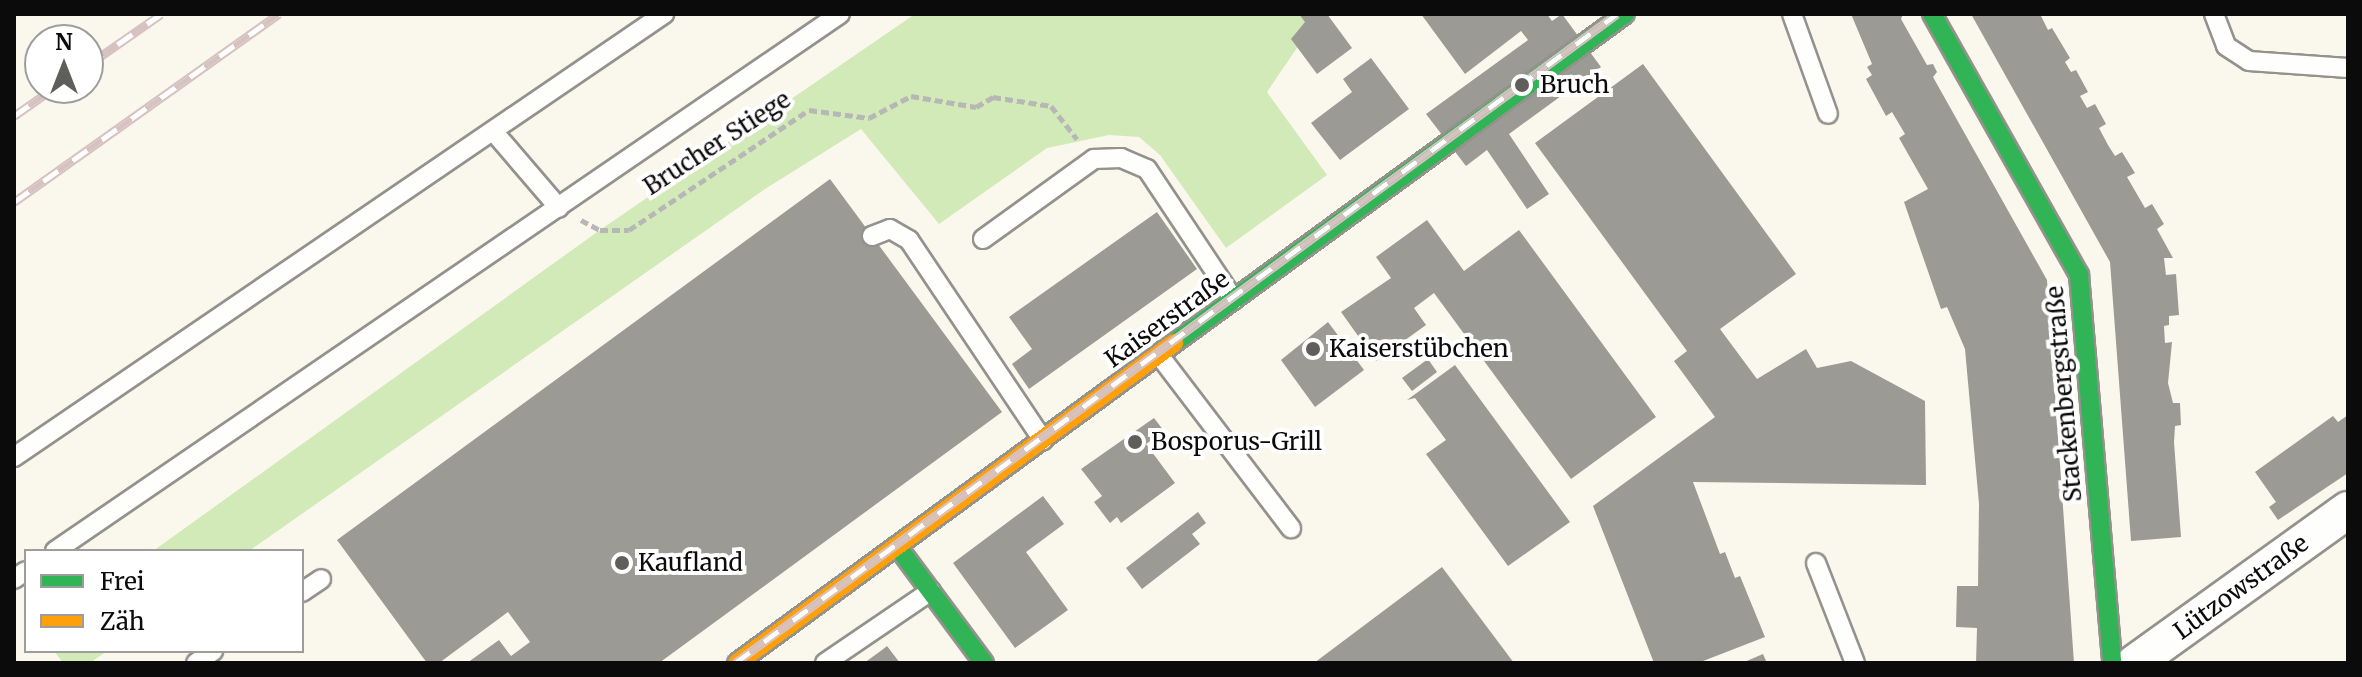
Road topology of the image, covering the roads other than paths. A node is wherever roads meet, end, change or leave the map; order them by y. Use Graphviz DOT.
graph roads {
  1 [pos="664,14"];
  2 [pos="840,14"];
  3 [pos="1625,14"];
  4 [pos="1792,14"];
  5 [pos="1932,14"];
  6 [pos="2214,14"];
  7 [pos="2348,68"];
  8 [pos="1828,114"];
  9 [pos="493,131"];
  10 [pos="559,208"];
  11 [pos="872,236"];
  12 [pos="983,239"];
  13 [pos="1234,300"];
  14 [pos="1159,355"];
  15 [pos="1043,440"];
  16 [pos="14,457"];
  17 [pos="2348,510"];
  18 [pos="1291,528"];
  19 [pos="897,546"];
  20 [pos="58,549"];
  21 [pos="1816,563"];
  22 [pos="321,579"];
  23 [pos="304,591"];
  24 [pos="931,591"];
  25 [pos="737,663"];
  26 [pos="825,663"];
  27 [pos="984,663"];
  28 [pos="1855,663"];
  29 [pos="2112,663"];
  30 [pos="2135,663"];
  1 -- 9 [label="lane"];
  2 -- 10 [label="lane"];
  3 -- 13 [label="main road, Kaiserstraße"];
  4 -- 8 [label="lane"];
  5 -- 29 [label="main road, Stackenbergstraße"];
  6 -- 7 [label="lane"];
  9 -- 10 [label="lane"];
  9 -- 16 [label="lane"];
  10 -- 20 [label="lane"];
  11 -- 15 [label="lane"];
  12 -- 13 [label="lane"];
  13 -- 14 [label="main road, Kaiserstraße"];
  14 -- 15 [label="main road, Kaiserstraße"];
  14 -- 18 [label="lane"];
  15 -- 19 [label="main road, Kaiserstraße"];
  17 -- 30 [label="street, Lützowstraße"];
  19 -- 24 [label="main road"];
  19 -- 25 [label="main road, Kaiserstraße"];
  21 -- 28 [label="lane"];
  22 -- 23 [label="lane"];
  24 -- 26 [label="lane"];
  24 -- 27 [label="main road"];
}
